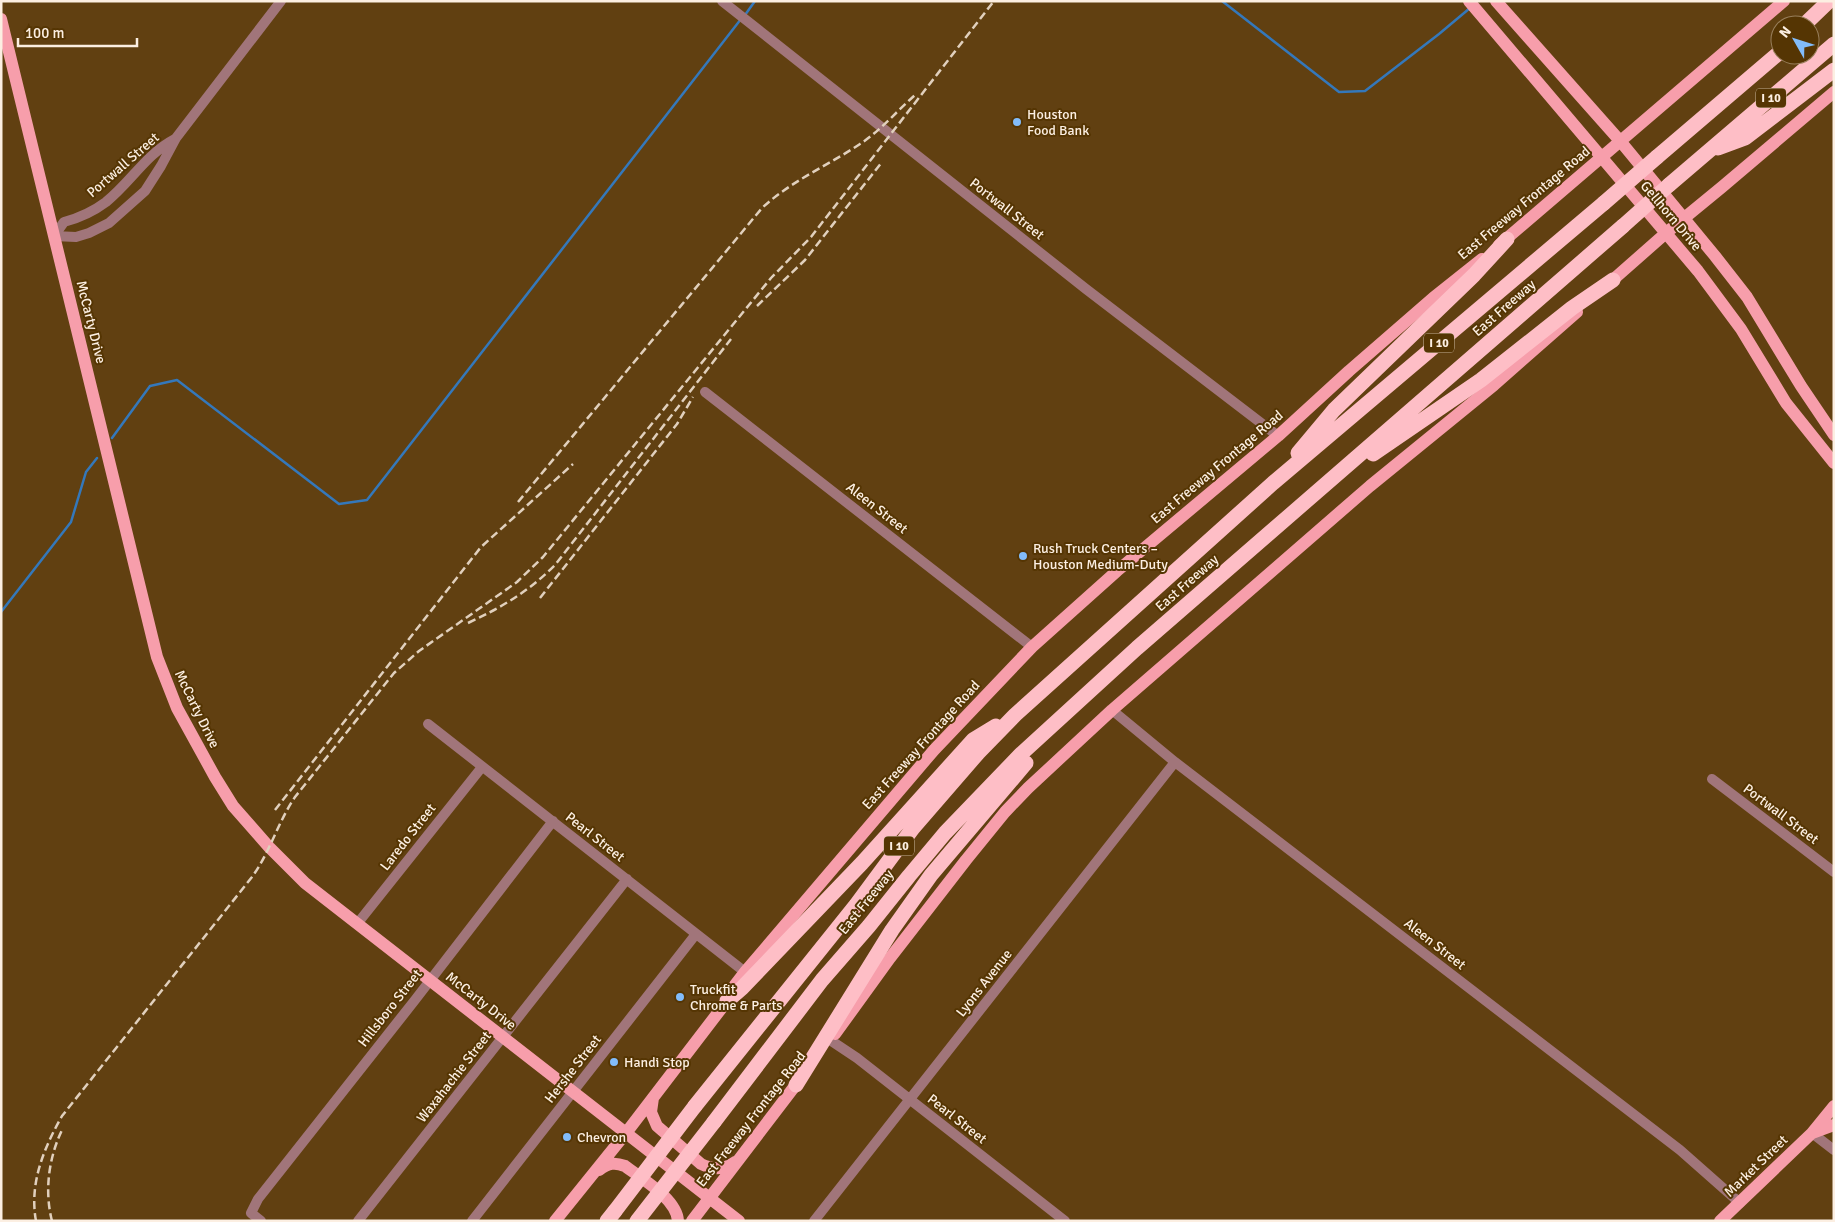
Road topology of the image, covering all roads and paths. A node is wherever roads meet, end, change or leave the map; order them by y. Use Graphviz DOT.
graph roads {
  1 [pos="281,1"];
  2 [pos="722,1"];
  3 [pos="1496,1"];
  4 [pos="1784,1"];
  5 [pos="1829,1"];
  6 [pos="1473,5"];
  7 [pos="1834,7"];
  8 [pos="1814,15"];
  9 [pos="1,19"];
  10 [pos="1820,19"];
  11 [pos="1532,42"];
  12 [pos="1834,44"];
  13 [pos="1514,54"];
  14 [pos="1770,58"];
  15 [pos="1770,61"];
  16 [pos="1834,70"];
  17 [pos="1738,88"];
  18 [pos="1834,92"];
  19 [pos="176,138"];
  20 [pos="1621,142"];
  21 [pos="1707,152"];
  22 [pos="1602,157"];
  23 [pos="1684,219"];
  24 [pos="1666,233"];
  25 [pos="54,236"];
  26 [pos="1507,239"];
  27 [pos="1613,280"];
  28 [pos="1765,328"];
  29 [pos="1746,338"];
  30 [pos="706,392"];
  31 [pos="1834,435"];
  32 [pos="1278,436"];
  33 [pos="1834,463"];
  34 [pos="1273,483"];
  35 [pos="1312,496"];
  36 [pos="1032,647"];
  37 [pos="1084,696"];
  38 [pos="1112,710"];
  39 [pos="1015,715"];
  40 [pos="428,724"];
  41 [pos="1175,762"];
  42 [pos="482,767"];
  43 [pos="1712,779"];
  44 [pos="553,821"];
  45 [pos="1834,872"];
  46 [pos="627,879"];
  47 [pos="357,924"];
  48 [pos="696,934"];
  49 [pos="745,972"];
  50 [pos="430,981"];
  51 [pos="727,1000"];
  52 [pos="502,1037"];
  53 [pos="830,1040"];
  54 [pos="796,1085"];
  55 [pos="572,1091"];
  56 [pos="653,1098"];
  57 [pos="910,1100"];
  58 [pos="1834,1106"];
  59 [pos="1834,1125"];
  60 [pos="626,1133"];
  61 [pos="1812,1133"];
  62 [pos="1834,1150"];
  63 [pos="741,1159"];
  64 [pos="591,1176"];
  65 [pos="710,1198"];
  66 [pos="1740,1203"];
  67 [pos="611,1216"];
  68 [pos="261,1221"];
  69 [pos="358,1221"];
  70 [pos="472,1221"];
  71 [pos="555,1221"];
  72 [pos="637,1221"];
  73 [pos="678,1221"];
  74 [pos="692,1221"];
  75 [pos="739,1221"];
  76 [pos="814,1221"];
  77 [pos="1065,1221"];
  78 [pos="1720,1221"];
  1 -- 19 [label="street, Portwall Street"];
  2 -- 32 [label="street, Portwall Street"];
  3 -- 11 [label="main road, Gellhorn Drive"];
  4 -- 20 [label="main road, East Freeway Frontage Road"];
  5 -- 8 [label="highway"];
  6 -- 13 [label="main road, Gellhorn Drive"];
  7 -- 10 [label="highway"];
  9 -- 25 [label="main road, McCarty Drive"];
  11 -- 13 [label="main road"];
  11 -- 20 [label="main road, Gellhorn Drive"];
  12 -- 21 [label="highway, East Freeway / I 10"];
  13 -- 22 [label="main road, Gellhorn Drive"];
  14 -- 17 [label="highway"];
  15 -- 17 [label="highway, East Freeway / I 10"];
  16 -- 21 [label="highway"];
  17 -- 34 [label="highway, East Freeway / I 10, bridge"];
  18 -- 23 [label="main road, East Freeway Frontage Road"];
  19 -- 25 [label="street, Portwall Street"];
  19 -- 25 [label="street, Portwall Street"];
  20 -- 22 [label="main road, East Freeway Frontage Road"];
  20 -- 23 [label="main road, Gellhorn Drive"];
  21 -- 35 [label="highway, East Freeway / I 10, bridge"];
  22 -- 24 [label="main road, Gellhorn Drive"];
  22 -- 26 [label="main road, East Freeway Frontage Road"];
  23 -- 24 [label="main road, East Freeway Frontage Road"];
  23 -- 28 [label="main road, Gellhorn Drive"];
  24 -- 27 [label="main road, East Freeway Frontage Road"];
  24 -- 29 [label="main road, Gellhorn Drive"];
  25 -- 47 [label="main road, McCarty Drive"];
  26 -- 32 [label="main road, East Freeway Frontage Road"];
  26 -- 34 [label="highway"];
  27 -- 35 [label="highway"];
  27 -- 38 [label="main road, East Freeway Frontage Road"];
  28 -- 29 [label="main road"];
  28 -- 31 [label="main road, Gellhorn Drive"];
  29 -- 33 [label="main road, Gellhorn Drive"];
  30 -- 36 [label="street, Aleen Street"];
  32 -- 36 [label="main road, East Freeway Frontage Road"];
  34 -- 39 [label="highway, East Freeway / I 10"];
  35 -- 37 [label="highway, East Freeway / I 10"];
  36 -- 49 [label="main road, East Freeway Frontage Road"];
  37 -- 54 [label="highway"];
  37 -- 72 [label="highway, East Freeway / I 10, bridge"];
  38 -- 41 [label="street, Aleen Street"];
  38 -- 53 [label="main road, East Freeway Frontage Road"];
  39 -- 51 [label="highway"];
  39 -- 67 [label="highway, East Freeway / I 10, bridge"];
  40 -- 42 [label="street, Pearl Street"];
  41 -- 57 [label="street, Lyons Avenue"];
  41 -- 66 [label="street, Aleen Street"];
  42 -- 44 [label="street, Pearl Street"];
  42 -- 47 [label="street, Laredo Street"];
  43 -- 45 [label="street, Portwall Street"];
  44 -- 46 [label="street, Pearl Street"];
  44 -- 50 [label="street, Hillsboro Street"];
  46 -- 48 [label="street, Pearl Street"];
  46 -- 52 [label="street, Waxahachie Street"];
  47 -- 50 [label="main road, McCarty Drive"];
  48 -- 49 [label="street, Pearl Street"];
  48 -- 55 [label="street, Hershe Street"];
  49 -- 51 [label="main road, East Freeway Frontage Road"];
  50 -- 52 [label="main road, McCarty Drive"];
  50 -- 68 [label="street, Hillsboro Street"];
  51 -- 56 [label="main road, East Freeway Frontage Road"];
  52 -- 55 [label="main road, McCarty Drive"];
  52 -- 69 [label="street, Waxahachie Street"];
  53 -- 54 [label="main road, East Freeway Frontage Road"];
  53 -- 57 [label="street, Pearl Street"];
  54 -- 63 [label="main road, East Freeway Frontage Road"];
  55 -- 60 [label="main road, McCarty Drive"];
  55 -- 70 [label="street, Hershe Street"];
  56 -- 60 [label="main road, East Freeway Frontage Road"];
  56 -- 63 [label="main road"];
  57 -- 76 [label="street, Lyons Avenue"];
  57 -- 77 [label="street, Pearl Street"];
  58 -- 61 [label="main road, Market Street"];
  59 -- 61 [label="main road, Market Street"];
  60 -- 64 [label="main road, East Freeway Frontage Road"];
  60 -- 65 [label="main road, McCarty Drive"];
  61 -- 62 [label="street"];
  61 -- 66 [label="main road, Market Street"];
  63 -- 65 [label="main road, East Freeway Frontage Road"];
  64 -- 71 [label="main road, East Freeway Frontage Road"];
  64 -- 73 [label="main road"];
  65 -- 74 [label="main road, East Freeway Frontage Road"];
  65 -- 75 [label="main road, McCarty Drive"];
  66 -- 78 [label="main road, Market Street"];
}
